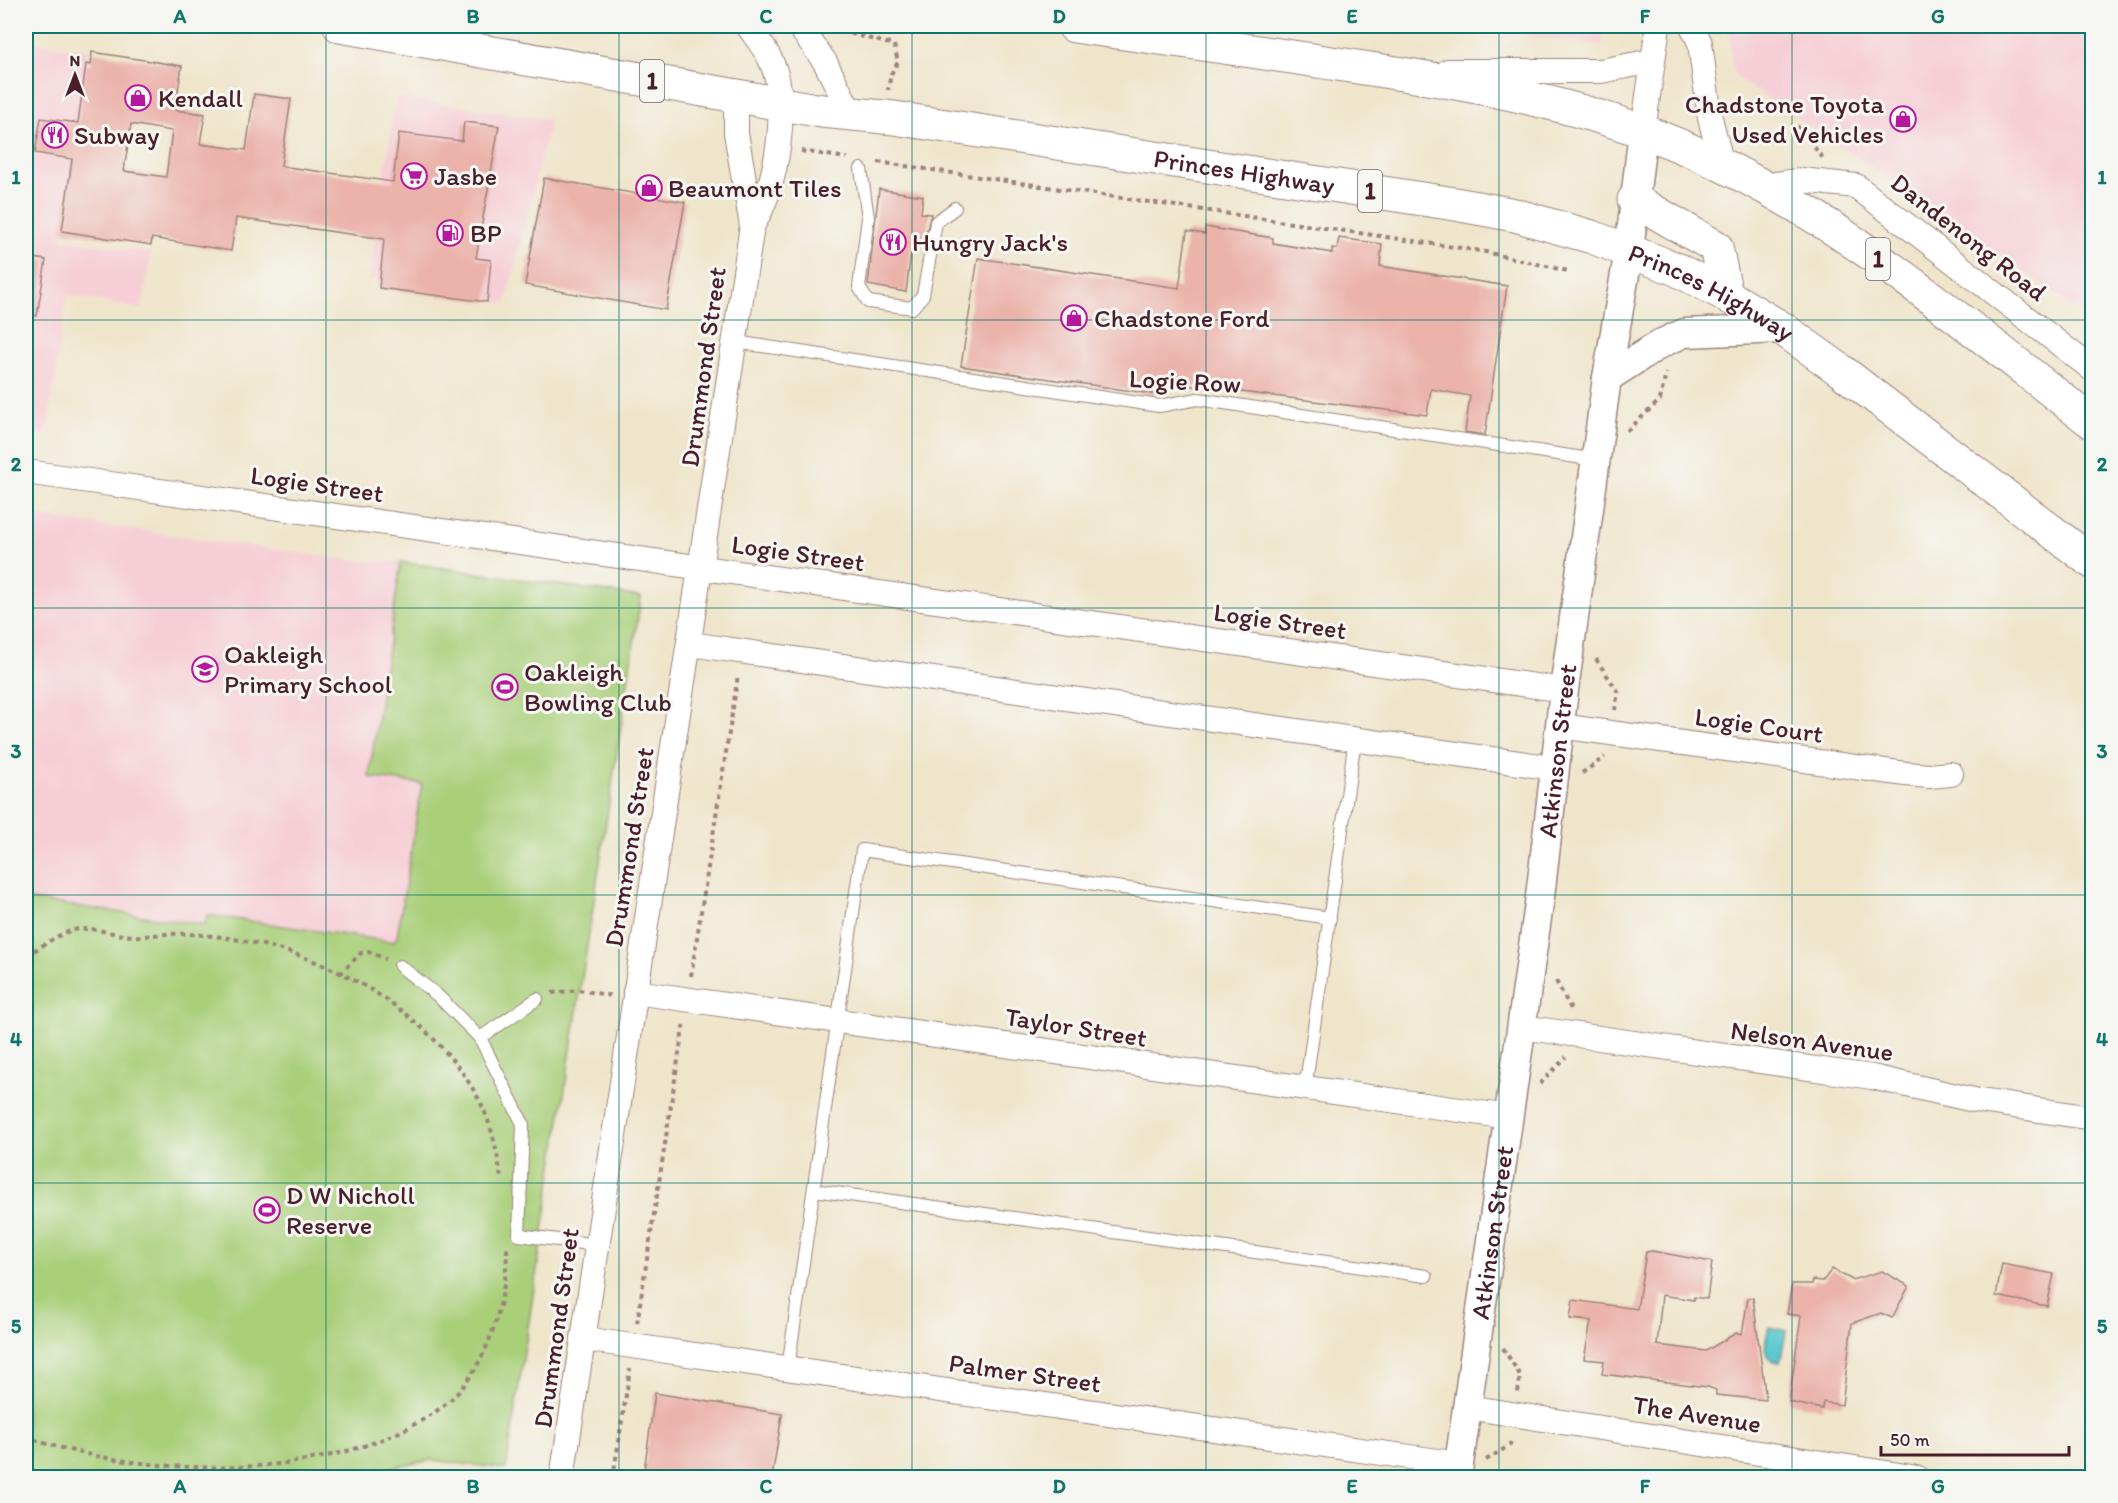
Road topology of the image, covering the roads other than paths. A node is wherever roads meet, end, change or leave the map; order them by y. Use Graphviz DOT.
graph roads {
  1 [pos="340,26"];
  2 [pos="748,26"];
  3 [pos="799,26"];
  4 [pos="1074,26"];
  5 [pos="1658,26"];
  6 [pos="1692,26"];
  7 [pos="1652,61"];
  8 [pos="1386,71"];
  9 [pos="736,97"];
  10 [pos="781,105"];
  11 [pos="867,115"];
  12 [pos="1643,131"];
  13 [pos="1722,165"];
  14 [pos="861,169"];
  15 [pos="1764,186"];
  16 [pos="1634,200"];
  17 [pos="955,208"];
  18 [pos="752,226"];
  19 [pos="1629,250"];
  20 [pos="1726,295"];
  21 [pos="1783,329"];
  22 [pos="735,342"];
  23 [pos="2092,369"];
  24 [pos="1607,378"];
  25 [pos="2092,422"];
  26 [pos="1596,460"];
  27 [pos="26,472"];
  28 [pos="2092,562"];
  29 [pos="701,568"];
  30 [pos="690,644"];
  31 [pos="1564,690"];
  32 [pos="1560,726"];
  33 [pos="1355,740"];
  34 [pos="1554,768"];
  35 [pos="1952,774"];
  36 [pos="1330,918"];
  37 [pos="400,966"];
  38 [pos="635,996"];
  39 [pos="537,999"];
  40 [pos="838,1020"];
  41 [pos="1522,1027"];
  42 [pos="480,1038"];
  43 [pos="1305,1090"];
  44 [pos="1509,1117"];
  45 [pos="2092,1118"];
  46 [pos="814,1190"];
  47 [pos="597,1245"];
  48 [pos="1426,1276"];
  49 [pos="584,1339"];
  50 [pos="788,1368"];
  51 [pos="1467,1407"];
  52 [pos="1458,1471"];
  53 [pos="562,1478"];
  54 [pos="1918,1478"];
  1 -- 9 [label="highway, Princes Highway / 1"];
  2 -- 10 [label="street, Drummond Street"];
  3 -- 11 [label="street"];
  4 -- 8 [label="highway, 1"];
  5 -- 7 [label="street, Atkinson Street"];
  6 -- 13 [label="street"];
  7 -- 8 [label="street"];
  7 -- 12 [label="street, Atkinson Street"];
  8 -- 12 [label="highway, 1"];
  9 -- 10 [label="highway, Princes Highway / 1"];
  9 -- 18 [label="street, Drummond Street"];
  10 -- 11 [label="highway, Princes Highway / 1"];
  10 -- 18 [label="street, Drummond Street"];
  11 -- 19 [label="highway, Princes Highway / 1"];
  12 -- 13 [label="highway, 1"];
  12 -- 16 [label="street, Atkinson Street"];
  13 -- 15 [label="highway, 1"];
  14 -- 17 [label="lane"];
  15 -- 23 [label="street, Dandenong Road"];
  15 -- 25 [label="highway, 1"];
  16 -- 19 [label="street, Atkinson Street"];
  16 -- 20 [label="highway"];
  18 -- 22 [label="street, Drummond Street"];
  19 -- 20 [label="highway, Princes Highway / 1"];
  19 -- 24 [label="street, Atkinson Street"];
  20 -- 21 [label="highway, Princes Highway / 1"];
  21 -- 24 [label="street"];
  21 -- 28 [label="highway, Princes Highway / 1"];
  22 -- 26 [label="lane, Logie Row"];
  22 -- 29 [label="street, Drummond Street"];
  24 -- 26 [label="street, Atkinson Street"];
  26 -- 31 [label="street, Atkinson Street"];
  27 -- 29 [label="street, Logie Street"];
  29 -- 30 [label="street, Drummond Street"];
  29 -- 31 [label="street, Logie Street"];
  30 -- 33 [label="street"];
  30 -- 38 [label="street, Drummond Street"];
  31 -- 32 [label="street, Atkinson Street"];
  32 -- 34 [label="street, Atkinson Street"];
  32 -- 35 [label="street, Logie Court"];
  33 -- 34 [label="street"];
  33 -- 36 [label="lane"];
  34 -- 41 [label="street, Atkinson Street"];
  36 -- 40 [label="lane"];
  36 -- 43 [label="lane"];
  37 -- 42 [label="lane"];
  38 -- 40 [label="street, Taylor Street"];
  38 -- 47 [label="street, Drummond Street"];
  39 -- 42 [label="lane"];
  40 -- 43 [label="street, Taylor Street"];
  40 -- 46 [label="lane"];
  41 -- 44 [label="street, Atkinson Street"];
  41 -- 45 [label="street, Nelson Avenue"];
  42 -- 47 [label="lane"];
  43 -- 44 [label="street, Taylor Street"];
  44 -- 51 [label="street, Atkinson Street"];
  46 -- 48 [label="lane"];
  46 -- 50 [label="lane"];
  47 -- 49 [label="street, Drummond Street"];
  49 -- 50 [label="street, Palmer Street"];
  49 -- 53 [label="street, Drummond Street"];
  50 -- 52 [label="street, Palmer Street"];
  51 -- 52 [label="street, Atkinson Street"];
  51 -- 54 [label="street, The Avenue"];
}
